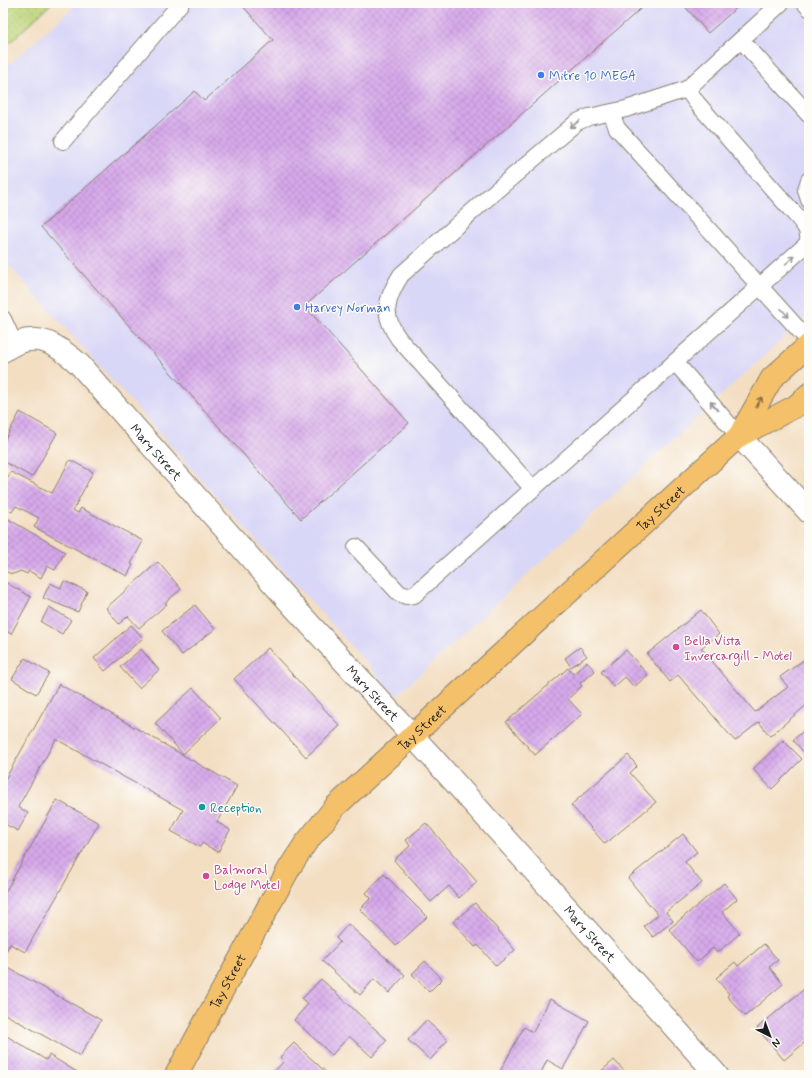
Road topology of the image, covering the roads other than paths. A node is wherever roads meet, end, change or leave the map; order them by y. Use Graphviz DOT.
graph roads {
  1 [pos="181,3"];
  2 [pos="781,3"];
  3 [pos="805,3"];
  4 [pos="809,8"];
  5 [pos="741,40"];
  6 [pos="687,89"];
  7 [pos="611,113"];
  8 [pos="809,115"];
  9 [pos="63,141"];
  10 [pos="809,180"];
  11 [pos="809,200"];
  12 [pos="809,206"];
  13 [pos="793,212"];
  14 [pos="760,286"];
  15 [pos="3,319"];
  16 [pos="809,341"];
  17 [pos="809,345"];
  18 [pos="8,347"];
  19 [pos="675,362"];
  20 [pos="809,394"];
  21 [pos="739,436"];
  22 [pos="533,490"];
  23 [pos="809,512"];
  24 [pos="356,546"];
  25 [pos="412,735"];
  26 [pos="176,1075"];
  27 [pos="717,1075"];
  1 -- 9 [label="lane"];
  2 -- 5 [label="lane"];
  3 -- 4 [label="lane"];
  5 -- 6 [label="lane"];
  5 -- 8 [label="lane"];
  6 -- 7 [label="lane"];
  6 -- 13 [label="lane"];
  7 -- 14 [label="lane"];
  7 -- 22 [label="lane, one-way"];
  10 -- 11 [label="lane"];
  12 -- 13 [label="lane"];
  14 -- 13 [label="lane, one-way"];
  14 -- 16 [label="lane, one-way"];
  14 -- 19 [label="lane"];
  15 -- 18 [label="lane"];
  21 -- 17 [label="highway, Tay Street, one-way"];
  18 -- 25 [label="street, Mary Street"];
  21 -- 19 [label="lane, one-way"];
  19 -- 22 [label="lane"];
  20 -- 21 [label="highway, Tay Street"];
  21 -- 23 [label="street"];
  21 -- 25 [label="highway, Tay Street"];
  22 -- 24 [label="lane"];
  25 -- 26 [label="highway, Tay Street"];
  25 -- 27 [label="street, Mary Street"];
}
